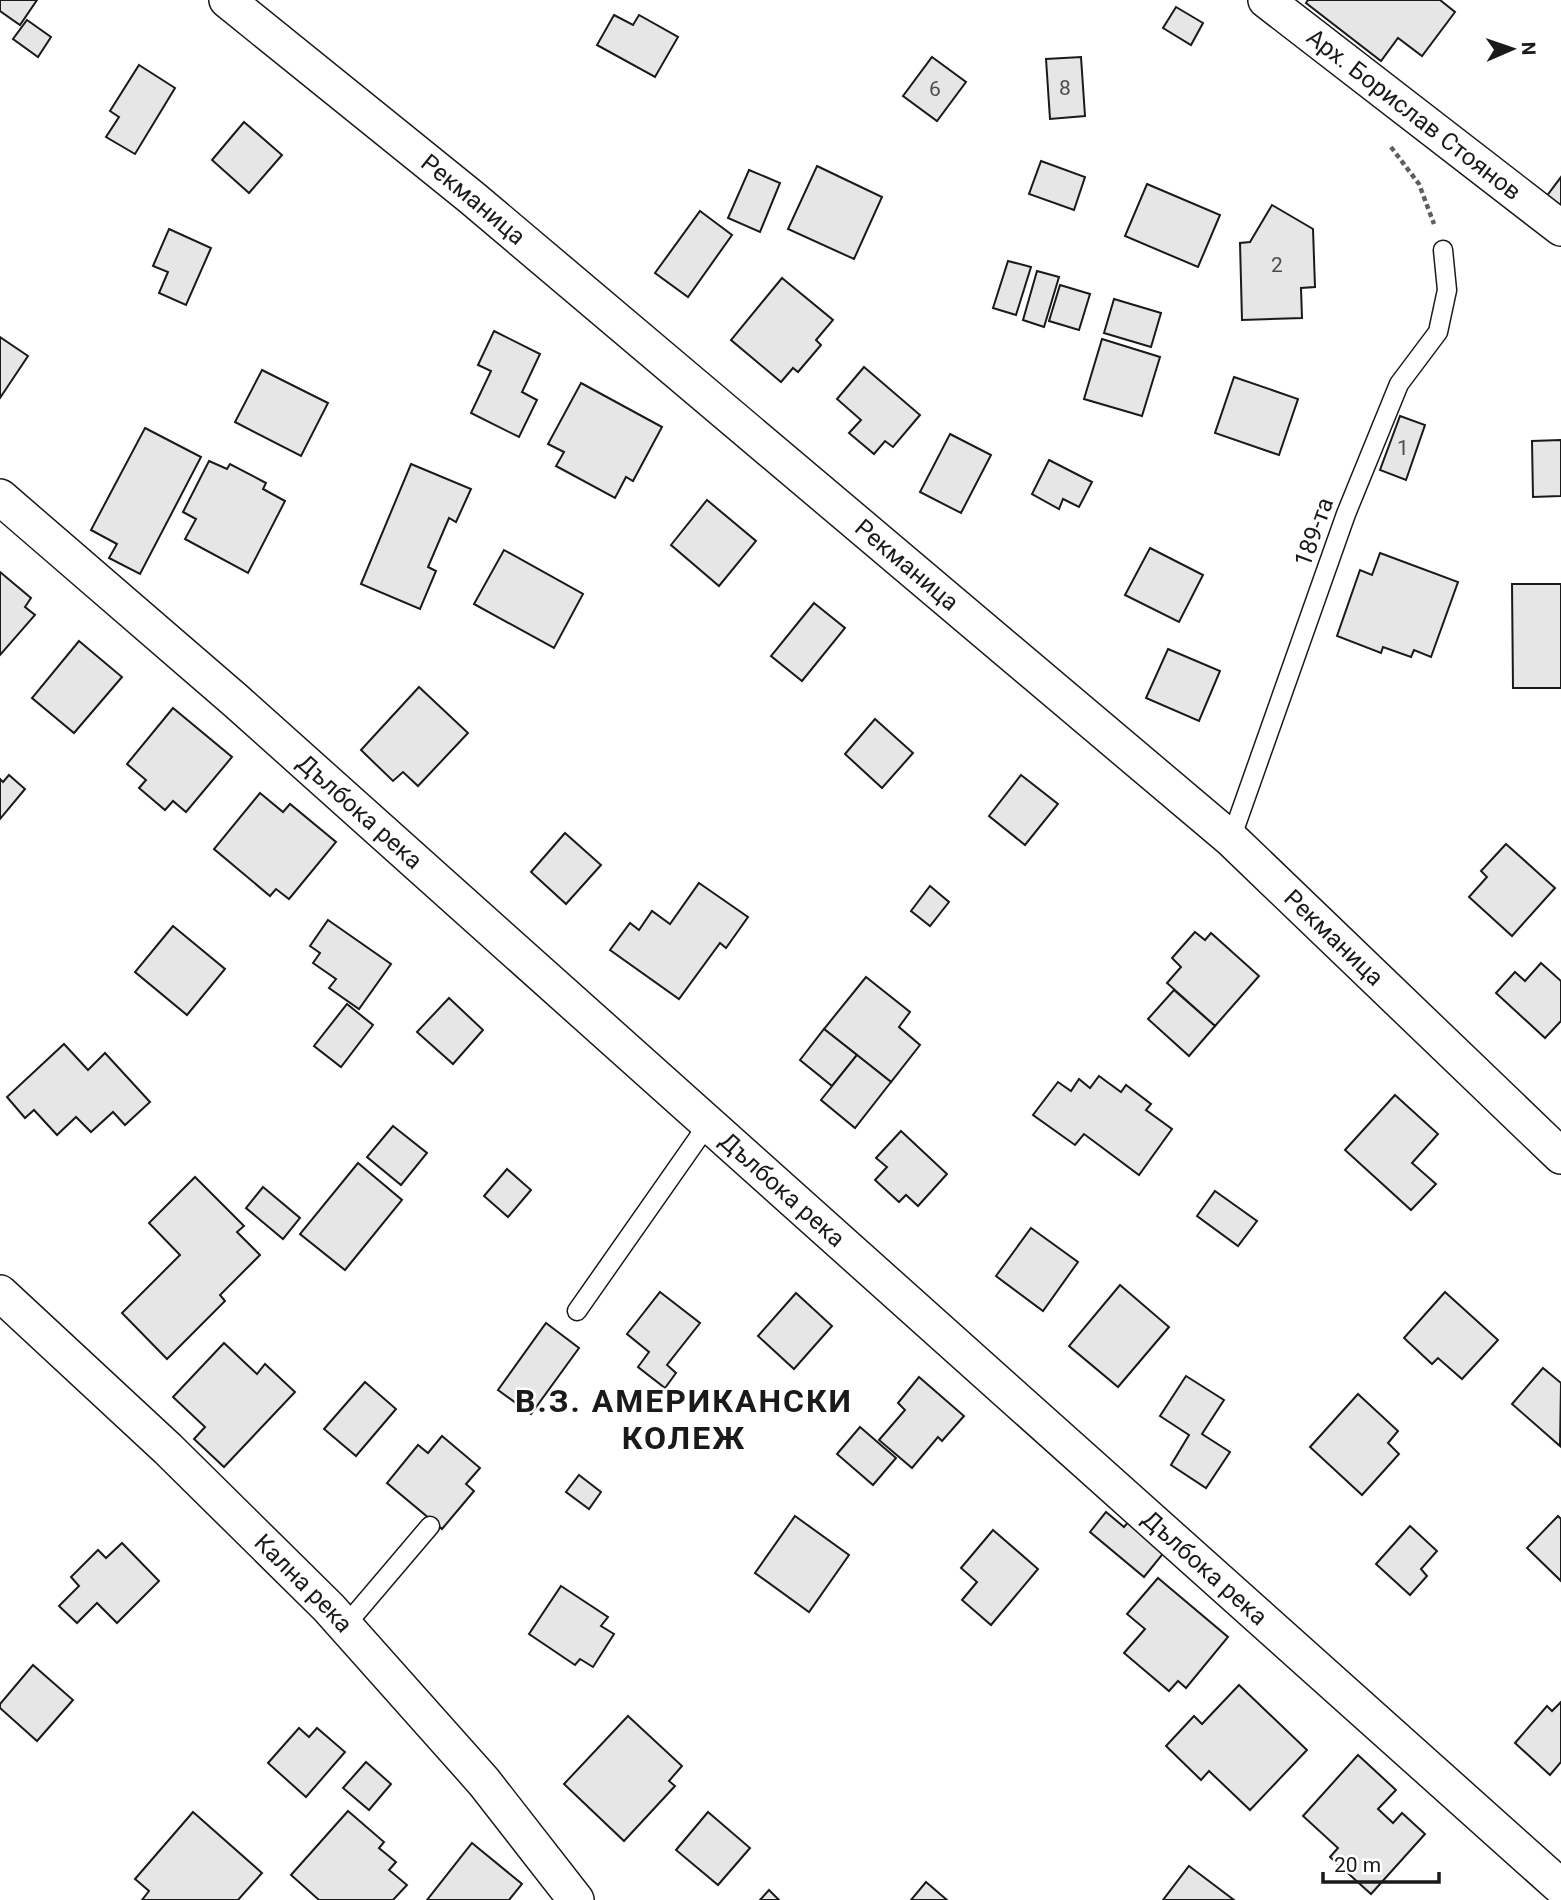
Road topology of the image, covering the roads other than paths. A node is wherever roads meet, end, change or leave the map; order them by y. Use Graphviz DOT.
graph roads {
  1 [pos="227,0"];
  2 [pos="1266,0"];
  3 [pos="1561,228"];
  4 [pos="1443,250"];
  5 [pos="0,497"];
  6 [pos="1231,839"];
  7 [pos="708,1124"];
  8 [pos="1561,1156"];
  9 [pos="0,1293"];
  10 [pos="577,1311"];
  11 [pos="430,1526"];
  12 [pos="345,1626"];
  13 [pos="1561,1887"];
  14 [pos="576,1900"];
  1 -- 6 [label="street, Рекманица"];
  2 -- 3 [label="street, Арх. Борислав Стоянов"];
  4 -- 6 [label="lane, 189-та"];
  5 -- 7 [label="street, Дълбока река"];
  6 -- 8 [label="street, Рекманица"];
  7 -- 10 [label="lane"];
  7 -- 13 [label="street, Дълбока река"];
  9 -- 12 [label="street, Кална река"];
  11 -- 12 [label="lane"];
  12 -- 14 [label="street, Кална река"];
}
